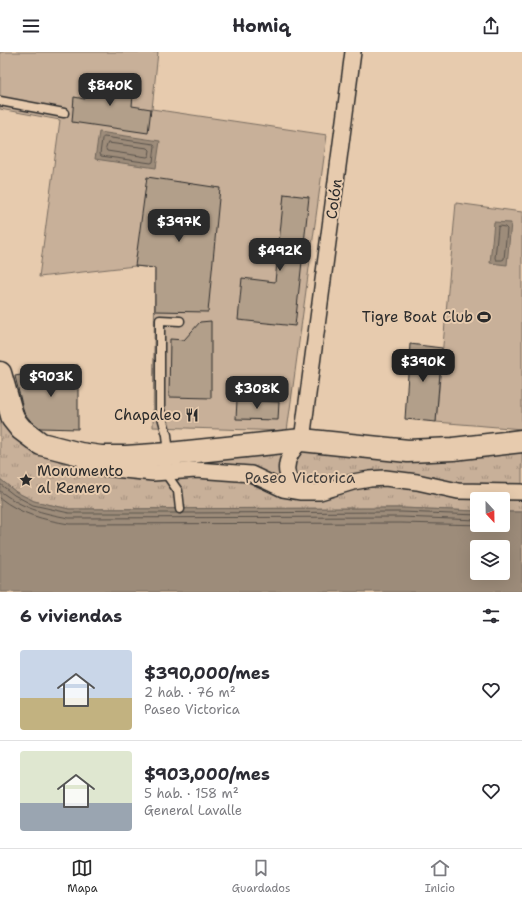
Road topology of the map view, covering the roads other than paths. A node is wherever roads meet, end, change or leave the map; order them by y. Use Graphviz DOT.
graph roads {
  1 [pos="353,52"];
  2 [pos="0,101"];
  3 [pos="64,113"];
  4 [pos="180,321"];
  5 [pos="0,373"];
  6 [pos="302,440"];
  7 [pos="522,440"];
  8 [pos="169,463"];
  9 [pos="301,492"];
  10 [pos="522,492"];
  11 [pos="180,509"];
  1 -- 6 [label="street, Colón"];
  2 -- 3 [label="lane"];
  4 -- 8 [label="lane"];
  5 -- 8 [label="street"];
  6 -- 7 [label="street"];
  6 -- 8 [label="street"];
  6 -- 9 [label="street"];
  8 -- 9 [label="street"];
  8 -- 11 [label="lane"];
  9 -- 10 [label="street"];
}
